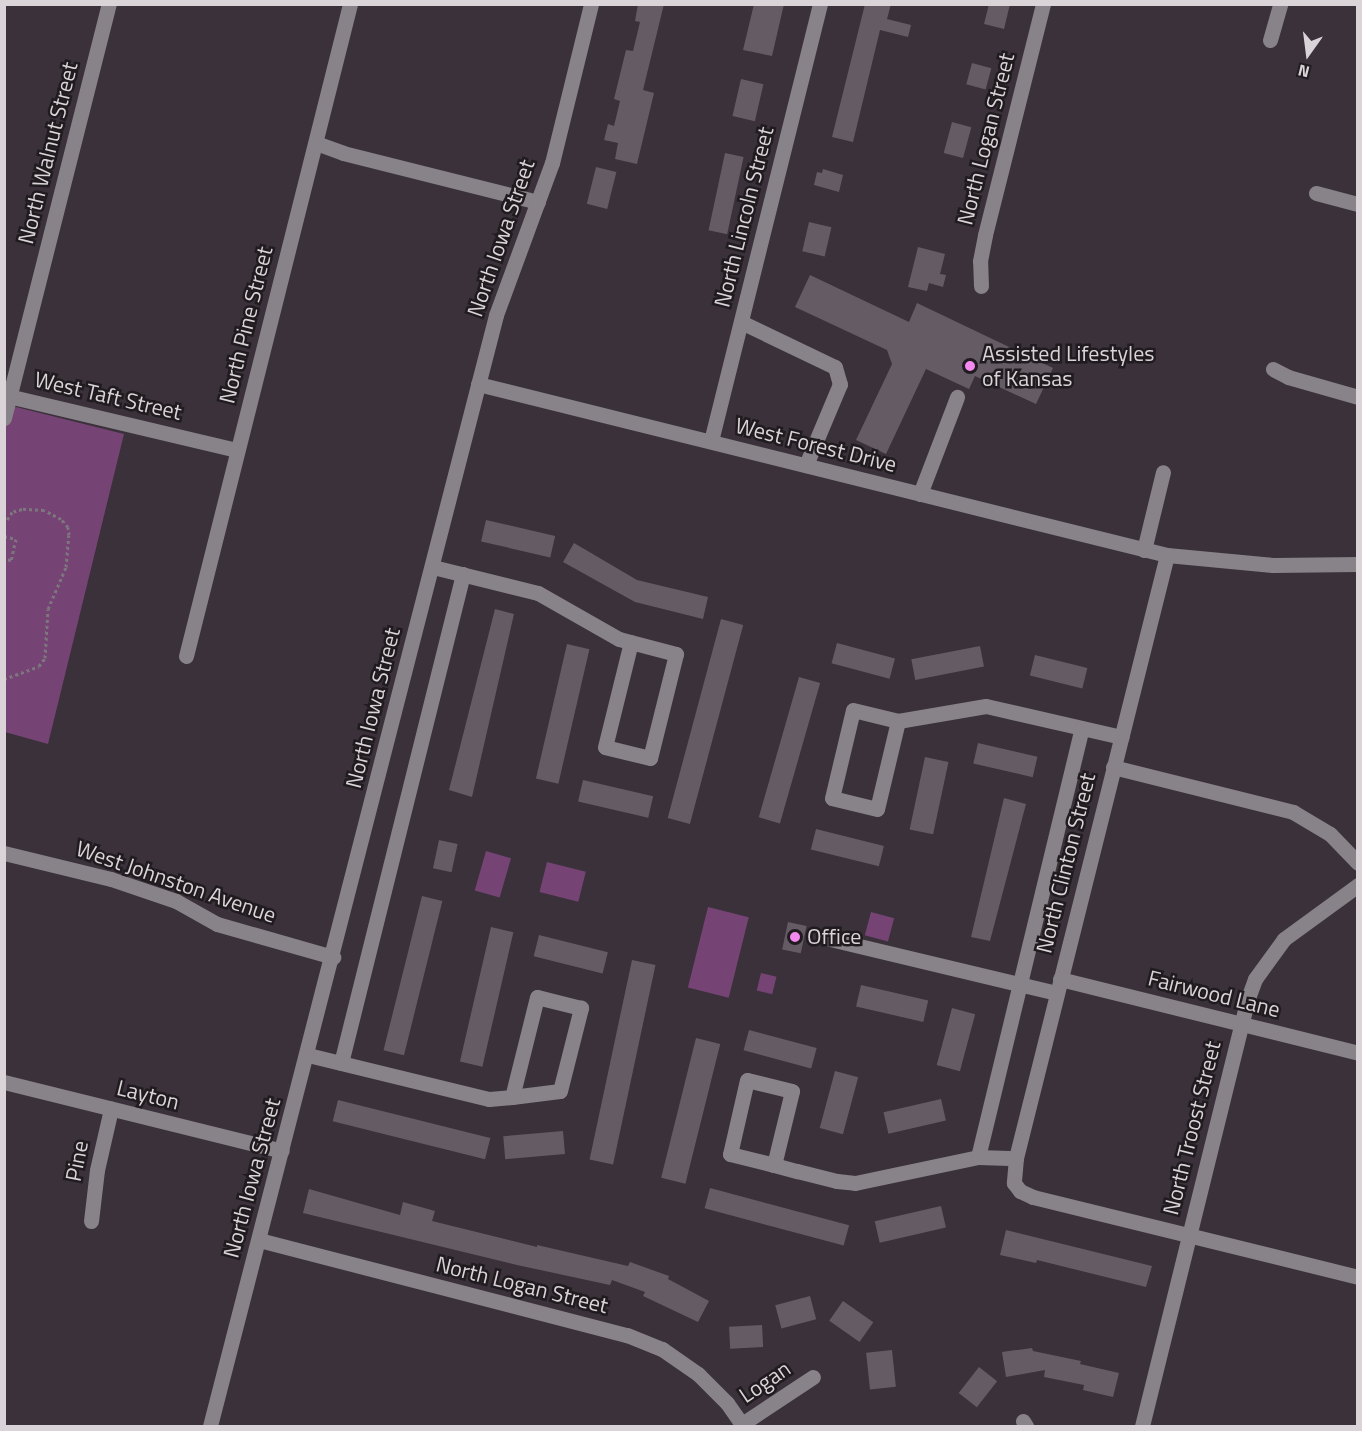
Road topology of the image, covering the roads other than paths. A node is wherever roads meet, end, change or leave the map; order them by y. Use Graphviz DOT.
graph roads {
  1 [pos="109,4"];
  2 [pos="350,4"];
  3 [pos="591,4"];
  4 [pos="820,4"];
  5 [pos="1043,4"];
  6 [pos="1280,4"];
  7 [pos="1270,40"];
  8 [pos="316,143"];
  9 [pos="1316,193"];
  10 [pos="538,202"];
  11 [pos="1358,204"];
  12 [pos="981,286"];
  13 [pos="741,322"];
  14 [pos="1272,369"];
  15 [pos="478,384"];
  16 [pos="7,395"];
  17 [pos="957,397"];
  18 [pos="1358,397"];
  19 [pos="4,418"];
  20 [pos="711,441"];
  21 [pos="237,450"];
  22 [pos="806,465"];
  23 [pos="1163,472"];
  24 [pos="920,494"];
  25 [pos="1144,550"];
  26 [pos="1167,555"];
  27 [pos="1358,564"];
  28 [pos="432,567"];
  29 [pos="463,574"];
  30 [pos="631,642"];
  31 [pos="186,656"];
  32 [pos="898,721"];
  33 [pos="1082,728"];
  34 [pos="1121,737"];
  35 [pos="1113,767"];
  36 [pos="4,853"];
  37 [pos="1358,862"];
  38 [pos="1358,885"];
  39 [pos="830,939"];
  40 [pos="333,957"];
  41 [pos="1019,984"];
  42 [pos="1059,986"];
  43 [pos="1241,1024"];
  44 [pos="1358,1053"];
  45 [pos="308,1054"];
  46 [pos="341,1062"];
  47 [pos="4,1082"];
  48 [pos="512,1096"];
  49 [pos="111,1109"];
  50 [pos="282,1151"];
  51 [pos="978,1158"];
  52 [pos="1016,1158"];
  53 [pos="774,1165"];
  54 [pos="91,1221"];
  55 [pos="1188,1236"];
  56 [pos="259,1240"];
  57 [pos="1358,1278"];
  58 [pos="813,1377"];
  59 [pos="743,1425"];
  60 [pos="210,1426"];
  61 [pos="1142,1426"];
  1 -- 16 [label="street, North Walnut Street"];
  2 -- 8 [label="street, North Pine Street"];
  3 -- 10 [label="street, North Iowa Street"];
  4 -- 13 [label="street, North Lincoln Street"];
  5 -- 12 [label="street, North Logan Street"];
  6 -- 7 [label="street"];
  8 -- 10 [label="street"];
  8 -- 21 [label="street, North Pine Street"];
  9 -- 11 [label="street"];
  10 -- 15 [label="street, North Iowa Street"];
  13 -- 20 [label="street, North Lincoln Street"];
  13 -- 22 [label="street"];
  14 -- 18 [label="street"];
  15 -- 20 [label="street, West Forest Drive"];
  15 -- 28 [label="street, North Iowa Street"];
  16 -- 19 [label="street, North Walnut Street"];
  16 -- 21 [label="street, West Taft Street"];
  17 -- 24 [label="street"];
  20 -- 22 [label="street, West Forest Drive"];
  21 -- 31 [label="street, North Pine Street"];
  22 -- 24 [label="street, West Forest Drive"];
  23 -- 25 [label="street"];
  24 -- 25 [label="street, West Forest Drive"];
  25 -- 26 [label="street, West Forest Drive"];
  26 -- 27 [label="street, West Forest Drive"];
  26 -- 34 [label="street, North Clinton Street"];
  28 -- 29 [label="street"];
  28 -- 40 [label="street, North Iowa Street"];
  29 -- 30 [label="street"];
  29 -- 46 [label="street"];
  30 -- 30 [label="street"];
  32 -- 32 [label="street"];
  32 -- 33 [label="street"];
  33 -- 34 [label="street"];
  33 -- 41 [label="street"];
  34 -- 35 [label="street, North Clinton Street"];
  35 -- 37 [label="street"];
  35 -- 42 [label="street, North Clinton Street"];
  36 -- 40 [label="street, West Johnston Avenue"];
  38 -- 43 [label="street, North Troost Street"];
  39 -- 41 [label="street, Fairwood Lane"];
  40 -- 45 [label="street, North Iowa Street"];
  41 -- 42 [label="street, Fairwood Lane"];
  41 -- 51 [label="street"];
  42 -- 43 [label="street, Fairwood Lane"];
  42 -- 52 [label="street, North Clinton Street"];
  43 -- 44 [label="street, Fairwood Lane"];
  43 -- 55 [label="street, North Troost Street"];
  45 -- 46 [label="street"];
  45 -- 50 [label="street, North Iowa Street"];
  46 -- 48 [label="street"];
  47 -- 49 [label="street, Layton"];
  48 -- 48 [label="street"];
  49 -- 50 [label="street, Layton"];
  49 -- 54 [label="street, Pine"];
  50 -- 56 [label="street, North Iowa Street"];
  51 -- 52 [label="street"];
  51 -- 53 [label="street"];
  52 -- 55 [label="street, North Clinton Street"];
  53 -- 53 [label="street"];
  55 -- 57 [label="street"];
  55 -- 61 [label="street, North Troost Street"];
  56 -- 59 [label="street, North Logan Street"];
  56 -- 60 [label="street, North Iowa Street"];
  58 -- 59 [label="street, Logan"];
}
